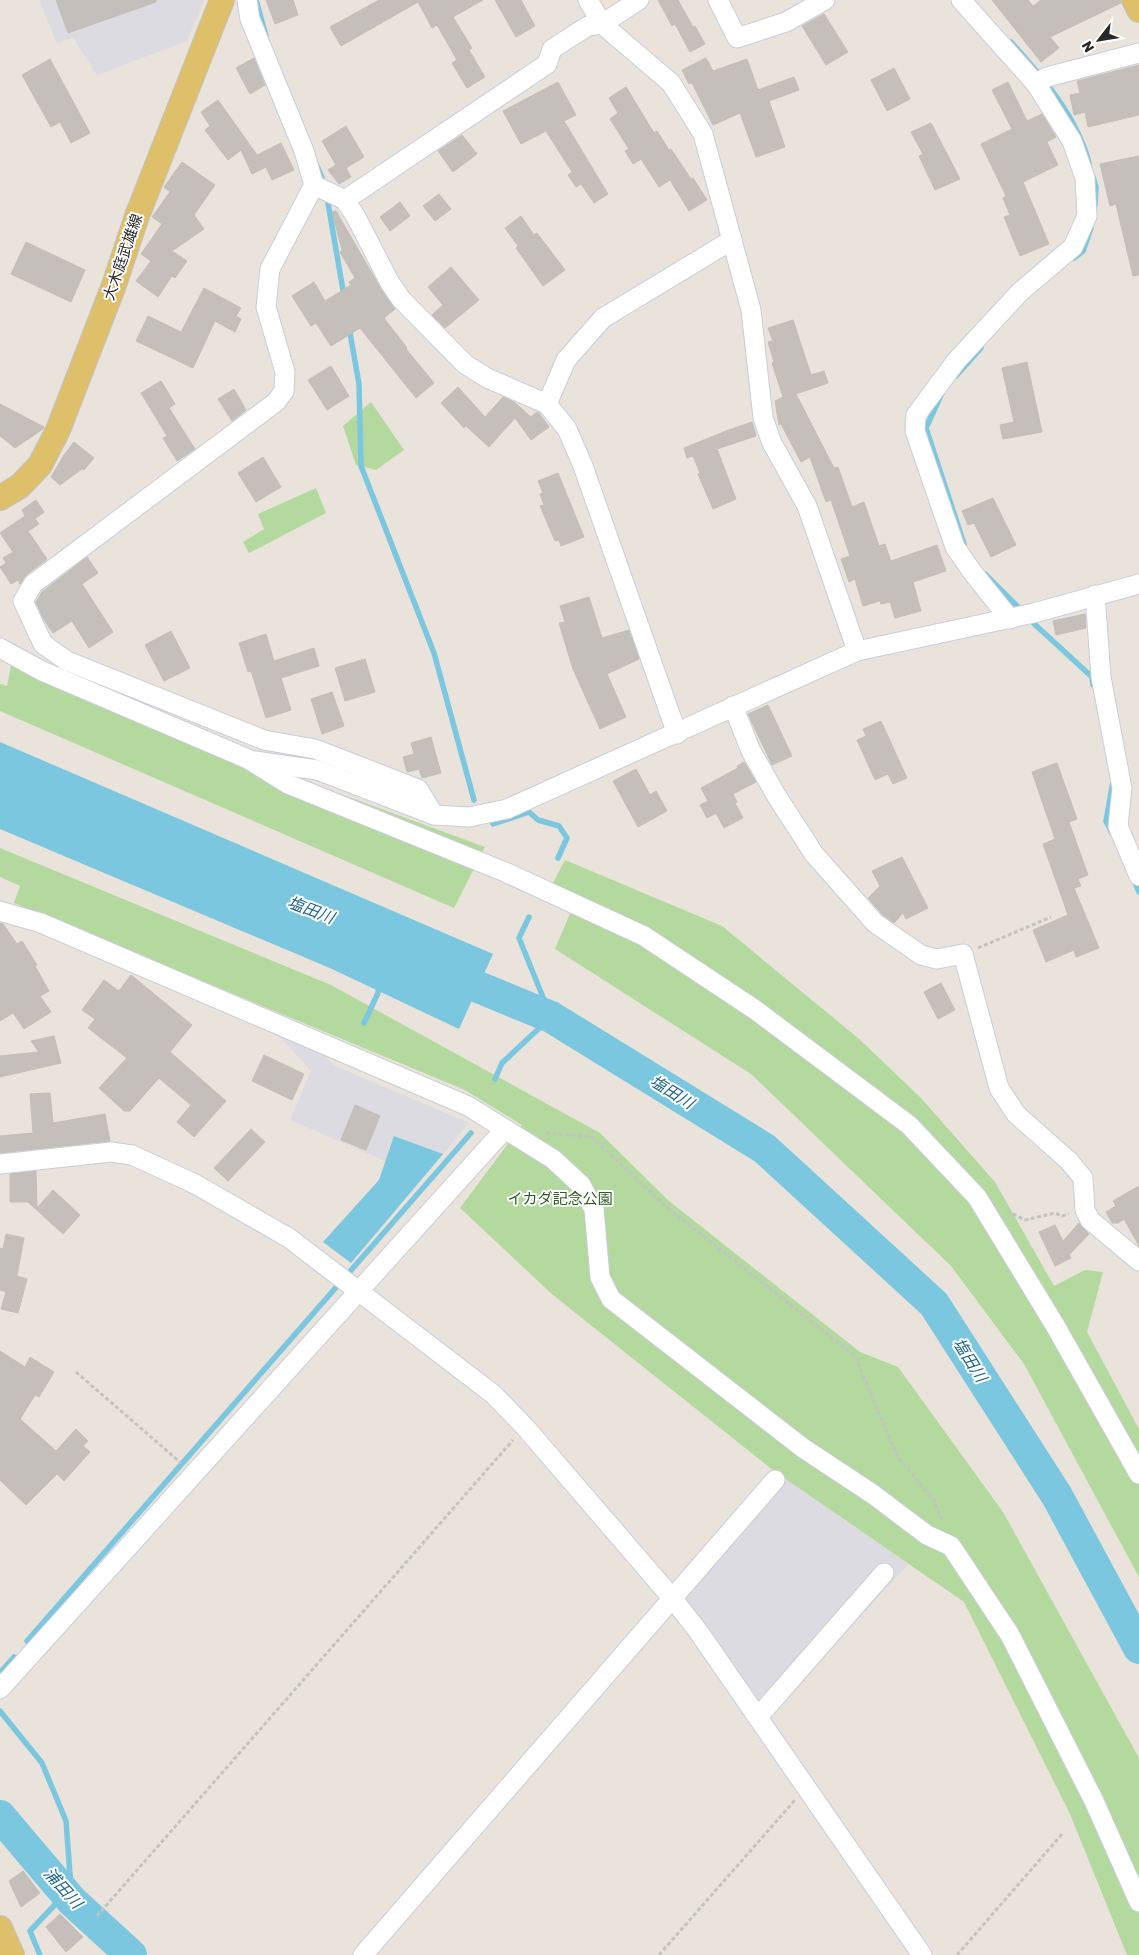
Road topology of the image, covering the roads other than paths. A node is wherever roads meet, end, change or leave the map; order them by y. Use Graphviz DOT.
graph roads {
  1 [pos="222,0"];
  2 [pos="247,0"];
  3 [pos="588,0"];
  4 [pos="640,0"];
  5 [pos="718,0"];
  6 [pos="825,0"];
  7 [pos="961,0"];
  8 [pos="1134,0"];
  9 [pos="1139,10"];
  10 [pos="602,24"];
  11 [pos="1139,53"];
  12 [pos="1042,80"];
  13 [pos="314,185"];
  14 [pos="344,200"];
  15 [pos="732,240"];
  16 [pos="547,404"];
  17 [pos="0,498"];
  18 [pos="1139,584"];
  19 [pos="1095,595"];
  20 [pos="1010,619"];
  21 [pos="0,648"];
  22 [pos="857,651"];
  23 [pos="733,706"];
  24 [pos="677,734"];
  25 [pos="248,760"];
  26 [pos="434,815"];
  27 [pos="1139,876"];
  28 [pos="0,911"];
  29 [pos="504,1130"];
  30 [pos="0,1164"];
  31 [pos="1139,1261"];
  32 [pos="350,1283"];
  33 [pos="1139,1474"];
  34 [pos="775,1480"];
  35 [pos="884,1573"];
  36 [pos="673,1599"];
  37 [pos="0,1689"];
  38 [pos="758,1717"];
  39 [pos="1139,1902"];
  40 [pos="0,1928"];
  41 [pos="12,1955"];
  42 [pos="363,1955"];
  43 [pos="922,1955"];
  1 -- 17 [label="main road, 大木庭武雄線"];
  2 -- 13 [label="street"];
  3 -- 10 [label="street"];
  4 -- 10 [label="street"];
  5 -- 6 [label="street"];
  7 -- 12 [label="street"];
  8 -- 9 [label="main road"];
  10 -- 14 [label="street"];
  10 -- 15 [label="street"];
  11 -- 12 [label="street"];
  12 -- 20 [label="street"];
  13 -- 14 [label="street"];
  13 -- 26 [label="street"];
  14 -- 16 [label="street"];
  15 -- 16 [label="street"];
  15 -- 22 [label="street"];
  16 -- 24 [label="street"];
  18 -- 19 [label="street"];
  19 -- 20 [label="street"];
  19 -- 27 [label="street"];
  20 -- 22 [label="street"];
  21 -- 25 [label="street"];
  22 -- 23 [label="street"];
  23 -- 24 [label="street"];
  23 -- 31 [label="street"];
  24 -- 26 [label="street"];
  25 -- 26 [label="street"];
  25 -- 33 [label="street"];
  28 -- 29 [label="street"];
  29 -- 32 [label="street"];
  29 -- 39 [label="street"];
  30 -- 32 [label="street"];
  32 -- 36 [label="street"];
  32 -- 37 [label="street"];
  34 -- 36 [label="street"];
  35 -- 38 [label="street"];
  36 -- 38 [label="street"];
  36 -- 42 [label="street"];
  38 -- 43 [label="street"];
  40 -- 41 [label="main road"];
}
